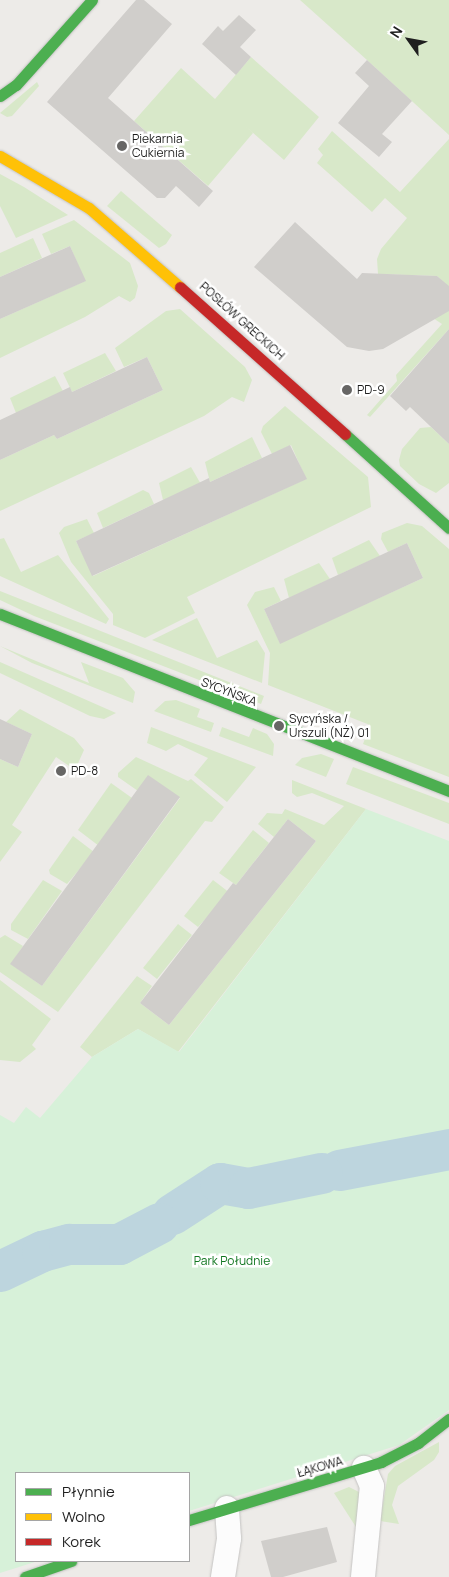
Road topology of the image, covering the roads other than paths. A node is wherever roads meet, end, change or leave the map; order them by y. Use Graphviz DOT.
graph roads {
  1 [pos="92,0"];
  2 [pos="0,96"];
  3 [pos="0,156"];
  4 [pos="449,528"];
  5 [pos="0,614"];
  6 [pos="449,792"];
  7 [pos="449,1419"];
  8 [pos="364,1468"];
  9 [pos="228,1508"];
  10 [pos="190,1520"];
  11 [pos="68,1562"];
  12 [pos="25,1577"];
  13 [pos="224,1577"];
  14 [pos="363,1577"];
  1 -- 2 [label="street"];
  3 -- 4 [label="street, POSŁÓW GRECKICH"];
  5 -- 6 [label="street, SYCYŃSKA"];
  7 -- 8 [label="street, ŁĄKOWA"];
  8 -- 9 [label="street, ŁĄKOWA"];
  8 -- 14 [label="street"];
  9 -- 10 [label="street, ŁĄKOWA"];
  9 -- 13 [label="street"];
  11 -- 12 [label="street"];
}
